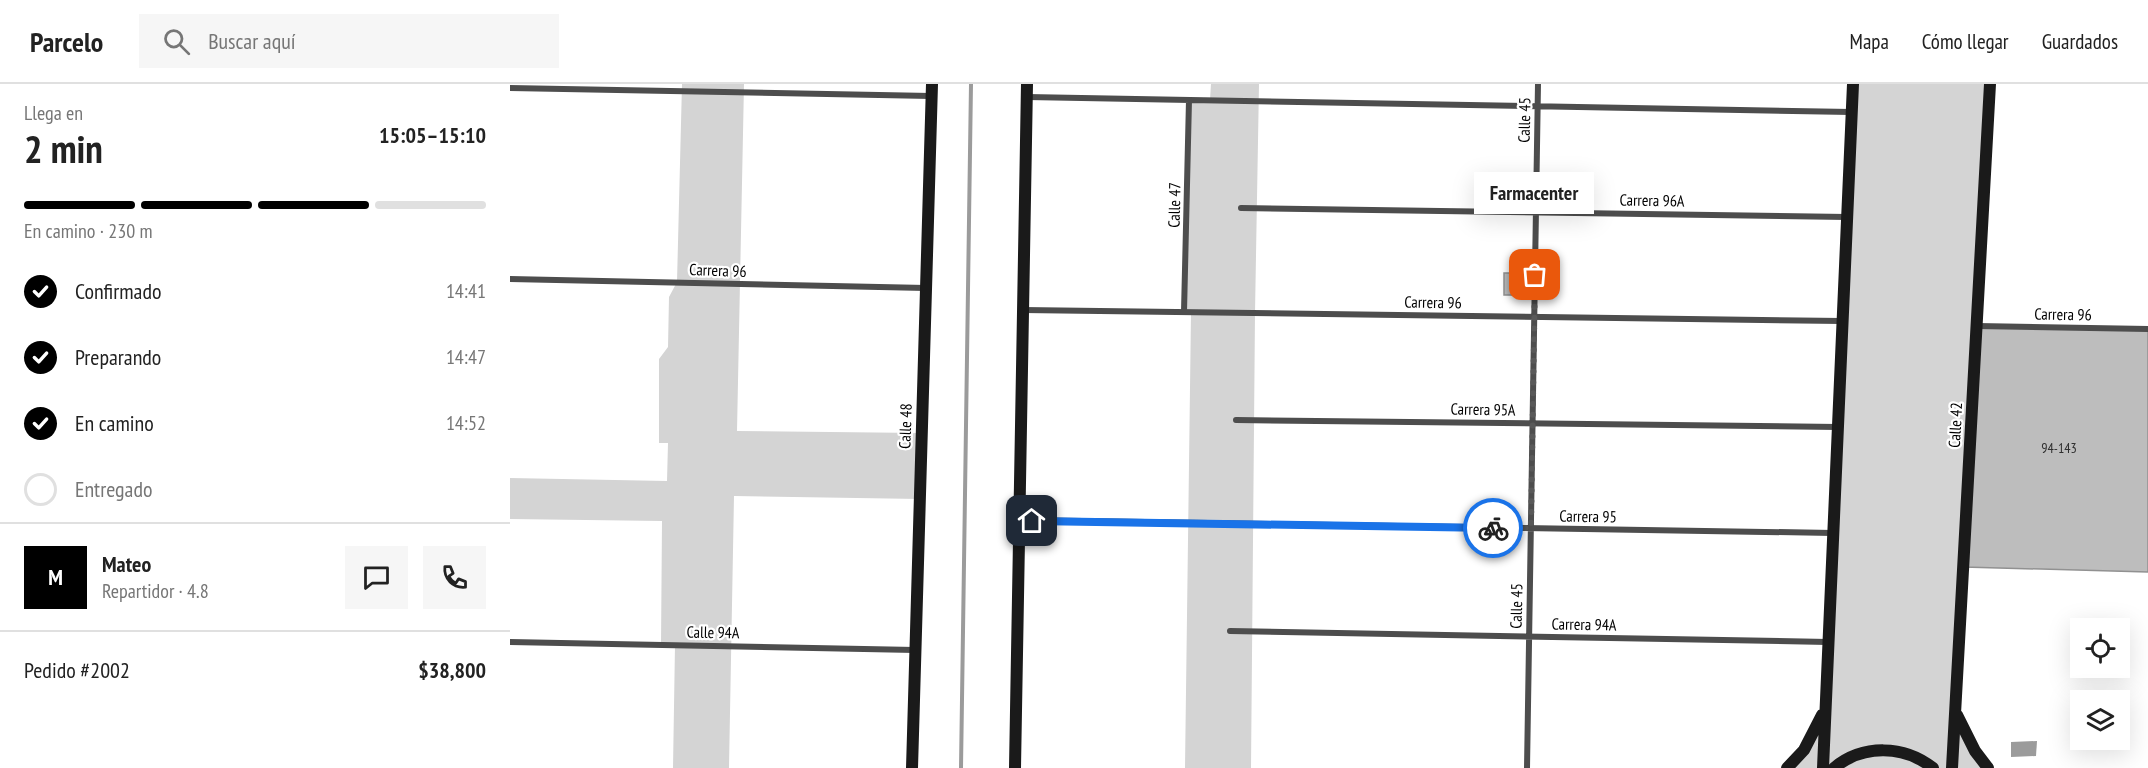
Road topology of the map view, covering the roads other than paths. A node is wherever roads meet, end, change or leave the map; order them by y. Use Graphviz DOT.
graph roads {
  1 [pos="1538,84"];
  2 [pos="1853,84"];
  3 [pos="1990,84"];
  4 [pos="510,88"];
  5 [pos="931,90"];
  6 [pos="1027,90"];
  7 [pos="1189,100"];
  8 [pos="1537,106"];
  9 [pos="1851,112"];
  10 [pos="1241,208"];
  11 [pos="1536,212"];
  12 [pos="1847,217"];
  13 [pos="510,279"];
  14 [pos="926,288"];
  15 [pos="1023,310"];
  16 [pos="1184,312"];
  17 [pos="1534,317"];
  18 [pos="1842,321"];
  19 [pos="1977,326"];
  20 [pos="2148,329"];
  21 [pos="1236,420"];
  22 [pos="1532,423"];
  23 [pos="1838,427"];
  24 [pos="1019,520"];
  25 [pos="1531,528"];
  26 [pos="1833,533"];
  27 [pos="1230,631"];
  28 [pos="1529,636"];
  29 [pos="510,642"];
  30 [pos="1829,642"];
  31 [pos="916,650"];
  32 [pos="1826,699"];
  33 [pos="1956,712"];
  34 [pos="912,768"];
  35 [pos="1015,768"];
  36 [pos="1527,768"];
  37 [pos="1787,768"];
  38 [pos="1823,768"];
  39 [pos="1834,768"];
  40 [pos="1933,768"];
  41 [pos="1953,768"];
  42 [pos="1988,768"];
  1 -- 8 [label="street, Calle 45"];
  2 -- 9 [label="street"];
  3 -- 19 [label="street, Calle 42"];
  4 -- 5 [label="street"];
  5 -- 14 [label="street, Calle 48"];
  6 -- 7 [label="street"];
  6 -- 15 [label="street"];
  7 -- 8 [label="street"];
  7 -- 16 [label="street, Calle 47"];
  8 -- 9 [label="street"];
  8 -- 11 [label="street, Calle 45"];
  9 -- 12 [label="street"];
  10 -- 11 [label="street, Carrera 96A"];
  11 -- 12 [label="street, Carrera 96A"];
  11 -- 17 [label="street, Calle 45"];
  12 -- 18 [label="street"];
  13 -- 14 [label="street, Carrera 96"];
  14 -- 31 [label="street, Calle 48"];
  15 -- 16 [label="street, Carrera 96"];
  15 -- 24 [label="street"];
  16 -- 17 [label="street, Carrera 96"];
  17 -- 18 [label="street, Carrera 96"];
  17 -- 22 [label="street, Calle 45"];
  18 -- 23 [label="street"];
  19 -- 20 [label="street, Carrera 96"];
  19 -- 33 [label="street, Calle 42"];
  21 -- 22 [label="street, Carrera 95A"];
  22 -- 23 [label="street, Carrera 95A"];
  22 -- 25 [label="street, Calle 45"];
  23 -- 26 [label="street"];
  24 -- 25 [label="street, Carrera 95"];
  24 -- 35 [label="street"];
  25 -- 26 [label="street, Carrera 95"];
  25 -- 28 [label="street, Calle 45"];
  26 -- 30 [label="street"];
  27 -- 28 [label="street, Carrera 94A"];
  28 -- 30 [label="street, Carrera 94A"];
  28 -- 36 [label="street, Calle 45"];
  29 -- 31 [label="street, Calle 94A"];
  30 -- 32 [label="street"];
  31 -- 34 [label="street, Calle 48"];
  32 -- 37 [label="street"];
  32 -- 38 [label="street"];
  33 -- 41 [label="street, Calle 42"];
  33 -- 42 [label="street"];
  39 -- 40 [label="street"];
}
